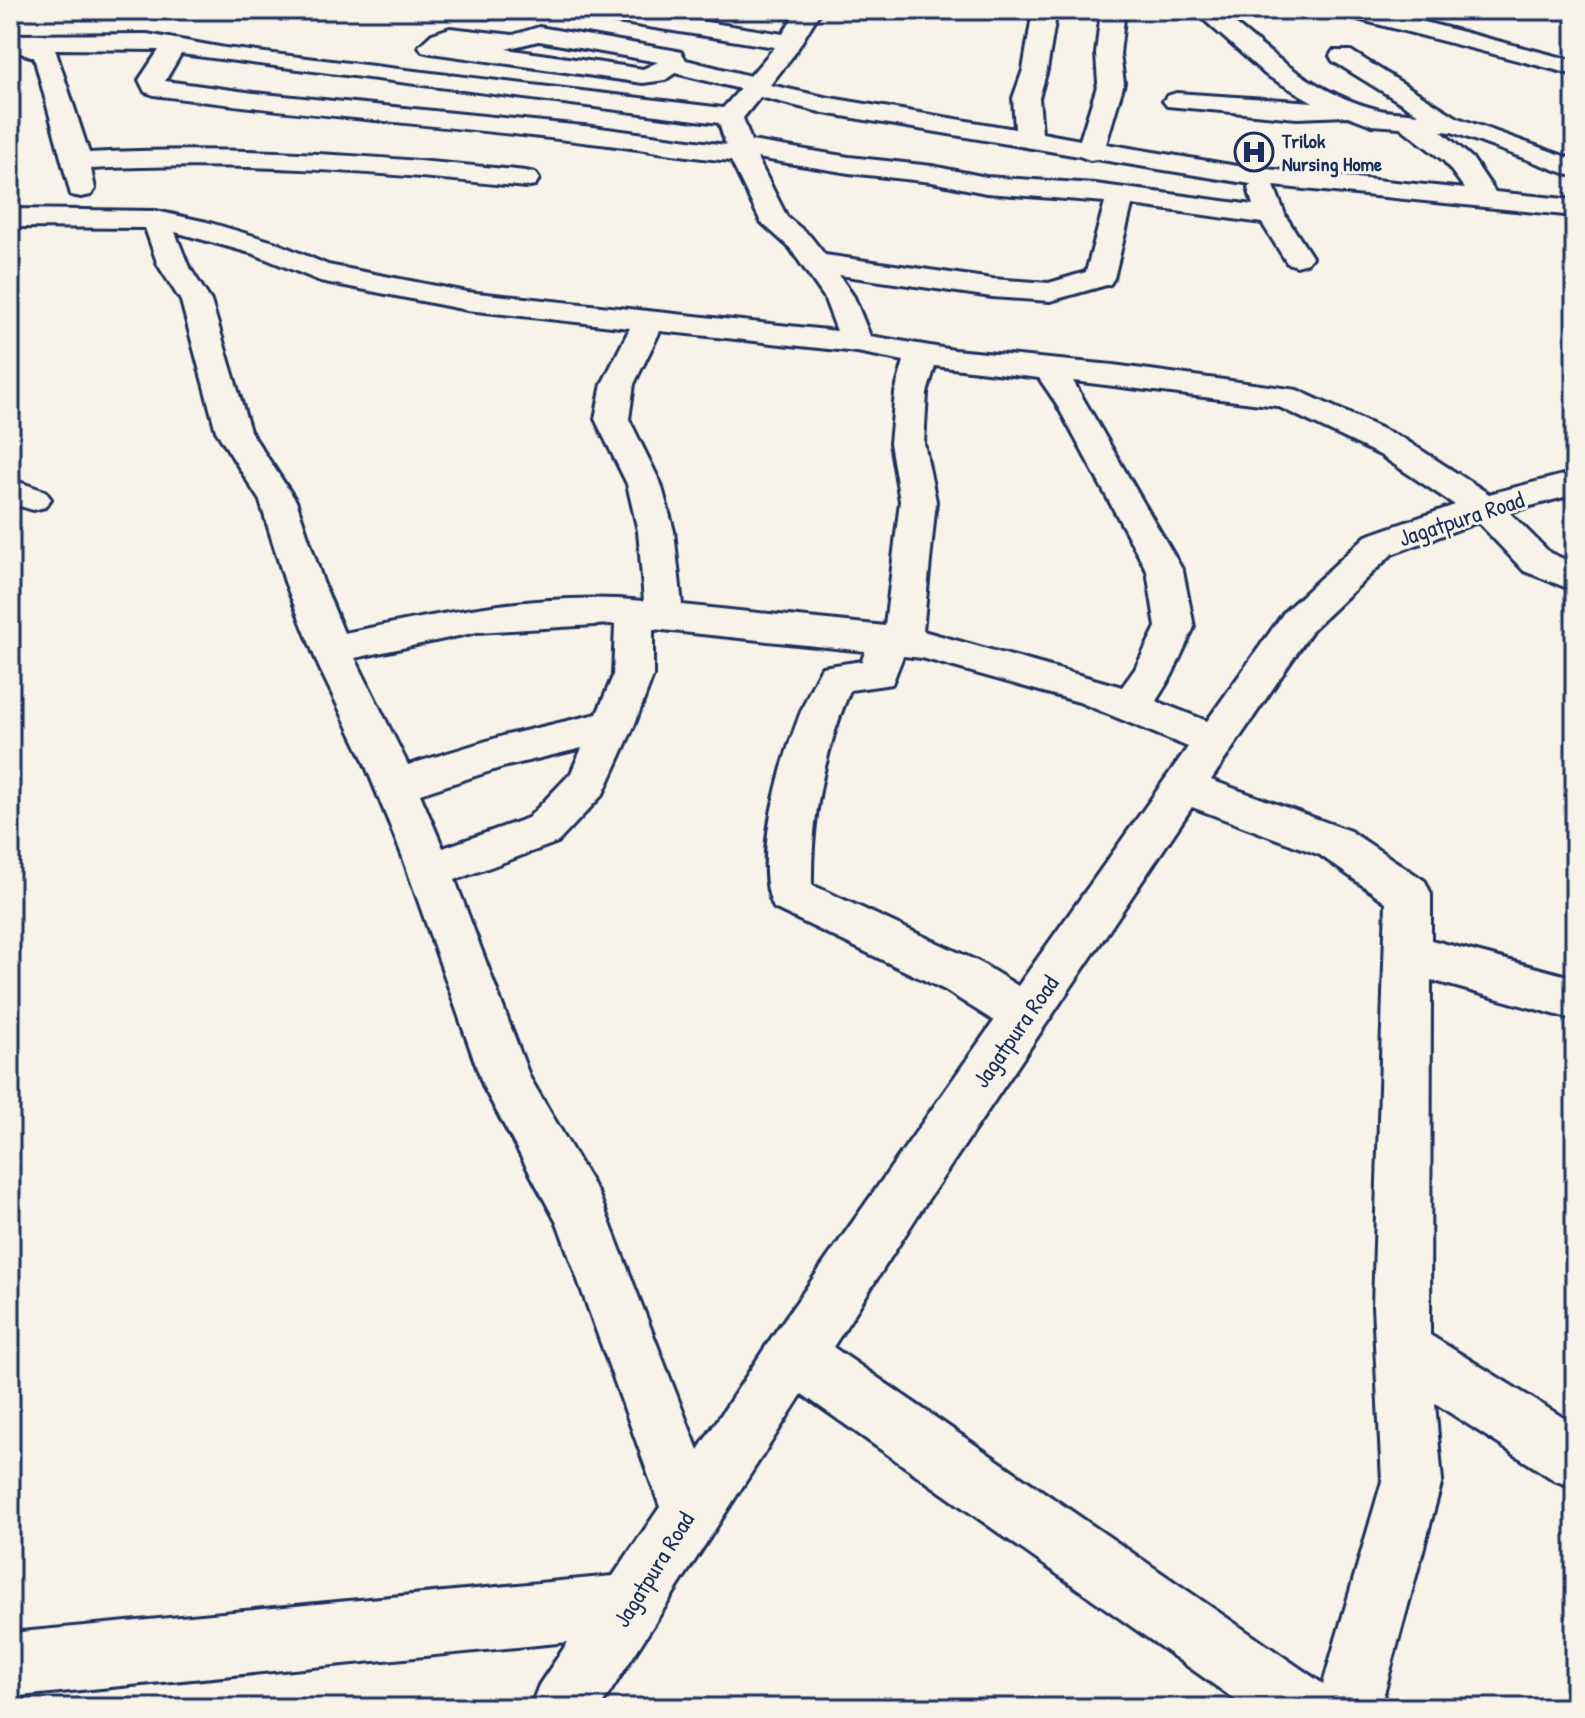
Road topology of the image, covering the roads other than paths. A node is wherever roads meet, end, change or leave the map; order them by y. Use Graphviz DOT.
graph roads {
  1 [pos="585,10"];
  2 [pos="809,10"];
  3 [pos="1045,10"];
  4 [pos="1113,10"];
  5 [pos="1205,10"];
  6 [pos="1350,10"];
  7 [pos="132,12"];
  8 [pos="138,41"];
  9 [pos="10,42"];
  10 [pos="789,42"];
  11 [pos="174,46"];
  12 [pos="1342,56"];
  13 [pos="671,64"];
  14 [pos="1575,68"];
  15 [pos="754,87"];
  16 [pos="1176,101"];
  17 [pos="1352,109"];
  18 [pos="730,117"];
  19 [pos="1407,121"];
  20 [pos="1456,125"];
  21 [pos="1029,141"];
  22 [pos="1239,148"];
  23 [pos="740,151"];
  24 [pos="1090,152"];
  25 [pos="77,162"];
  26 [pos="1575,169"];
  27 [pos="525,179"];
  28 [pos="1120,196"];
  29 [pos="1486,200"];
  30 [pos="1575,208"];
  31 [pos="1270,216"];
  32 [pos="10,218"];
  33 [pos="79,218"];
  34 [pos="156,220"];
  35 [pos="1297,257"];
  36 [pos="816,263"];
  37 [pos="649,321"];
  38 [pos="857,343"];
  39 [pos="922,355"];
  40 [pos="1049,369"];
  41 [pos="1575,483"];
  42 [pos="1484,507"];
  43 [pos="1575,578"];
  44 [pos="649,615"];
  45 [pos="895,641"];
  46 [pos="332,649"];
  47 [pos="1130,707"];
  48 [pos="614,726"];
  49 [pos="1215,741"];
  50 [pos="395,786"];
  51 [pos="1184,787"];
  52 [pos="429,871"];
  53 [pos="1406,953"];
  54 [pos="1575,999"];
  55 [pos="1025,1015"];
  56 [pos="1403,1350"];
  57 [pos="794,1354"];
  58 [pos="1575,1459"];
  59 [pos="691,1510"];
  60 [pos="631,1605"];
  61 [pos="10,1665"];
  62 [pos="562,1708"];
  63 [pos="1302,1708"];
  64 [pos="1348,1708"];
  1 -- 10 [label="street"];
  2 -- 10 [label="street"];
  3 -- 21 [label="street"];
  4 -- 24 [label="street"];
  5 -- 17 [label="street"];
  6 -- 14 [label="street"];
  7 -- 8 [label="street"];
  8 -- 9 [label="street"];
  8 -- 11 [label="street"];
  9 -- 25 [label="street"];
  10 -- 15 [label="street"];
  11 -- 18 [label="street"];
  11 -- 23 [label="street"];
  12 -- 20 [label="street"];
  13 -- 13 [label="street"];
  13 -- 15 [label="street"];
  15 -- 18 [label="street"];
  15 -- 21 [label="street"];
  16 -- 22 [label="street"];
  17 -- 19 [label="street"];
  17 -- 22 [label="street"];
  18 -- 23 [label="street"];
  19 -- 20 [label="street"];
  19 -- 29 [label="street"];
  20 -- 26 [label="street"];
  21 -- 24 [label="street"];
  22 -- 24 [label="street"];
  22 -- 29 [label="street"];
  22 -- 31 [label="street"];
  23 -- 28 [label="street"];
  23 -- 36 [label="street"];
  25 -- 27 [label="street"];
  25 -- 33 [label="street"];
  28 -- 31 [label="street"];
  28 -- 36 [label="street"];
  29 -- 30 [label="street"];
  31 -- 35 [label="street"];
  32 -- 33 [label="street"];
  33 -- 34 [label="street"];
  34 -- 37 [label="street"];
  34 -- 46 [label="street"];
  36 -- 38 [label="street"];
  37 -- 38 [label="street"];
  37 -- 44 [label="street"];
  38 -- 39 [label="street"];
  39 -- 40 [label="street"];
  39 -- 45 [label="street"];
  40 -- 42 [label="street"];
  40 -- 47 [label="street"];
  41 -- 42 [label="street, Jagatpura Road"];
  42 -- 43 [label="street"];
  42 -- 49 [label="street, Jagatpura Road"];
  44 -- 45 [label="street"];
  44 -- 46 [label="street"];
  44 -- 48 [label="street"];
  45 -- 47 [label="street"];
  45 -- 55 [label="street"];
  46 -- 50 [label="street"];
  47 -- 49 [label="street"];
  48 -- 50 [label="street"];
  48 -- 52 [label="street"];
  49 -- 51 [label="street, Jagatpura Road"];
  50 -- 52 [label="street"];
  51 -- 53 [label="street"];
  51 -- 55 [label="street, Jagatpura Road"];
  52 -- 59 [label="street"];
  53 -- 54 [label="street"];
  53 -- 56 [label="street"];
  55 -- 57 [label="street, Jagatpura Road"];
  56 -- 58 [label="street"];
  56 -- 64 [label="street"];
  57 -- 59 [label="street, Jagatpura Road"];
  57 -- 63 [label="street"];
  59 -- 60 [label="street, Jagatpura Road"];
  60 -- 61 [label="street"];
  60 -- 62 [label="street, Jagatpura Road"];
}
